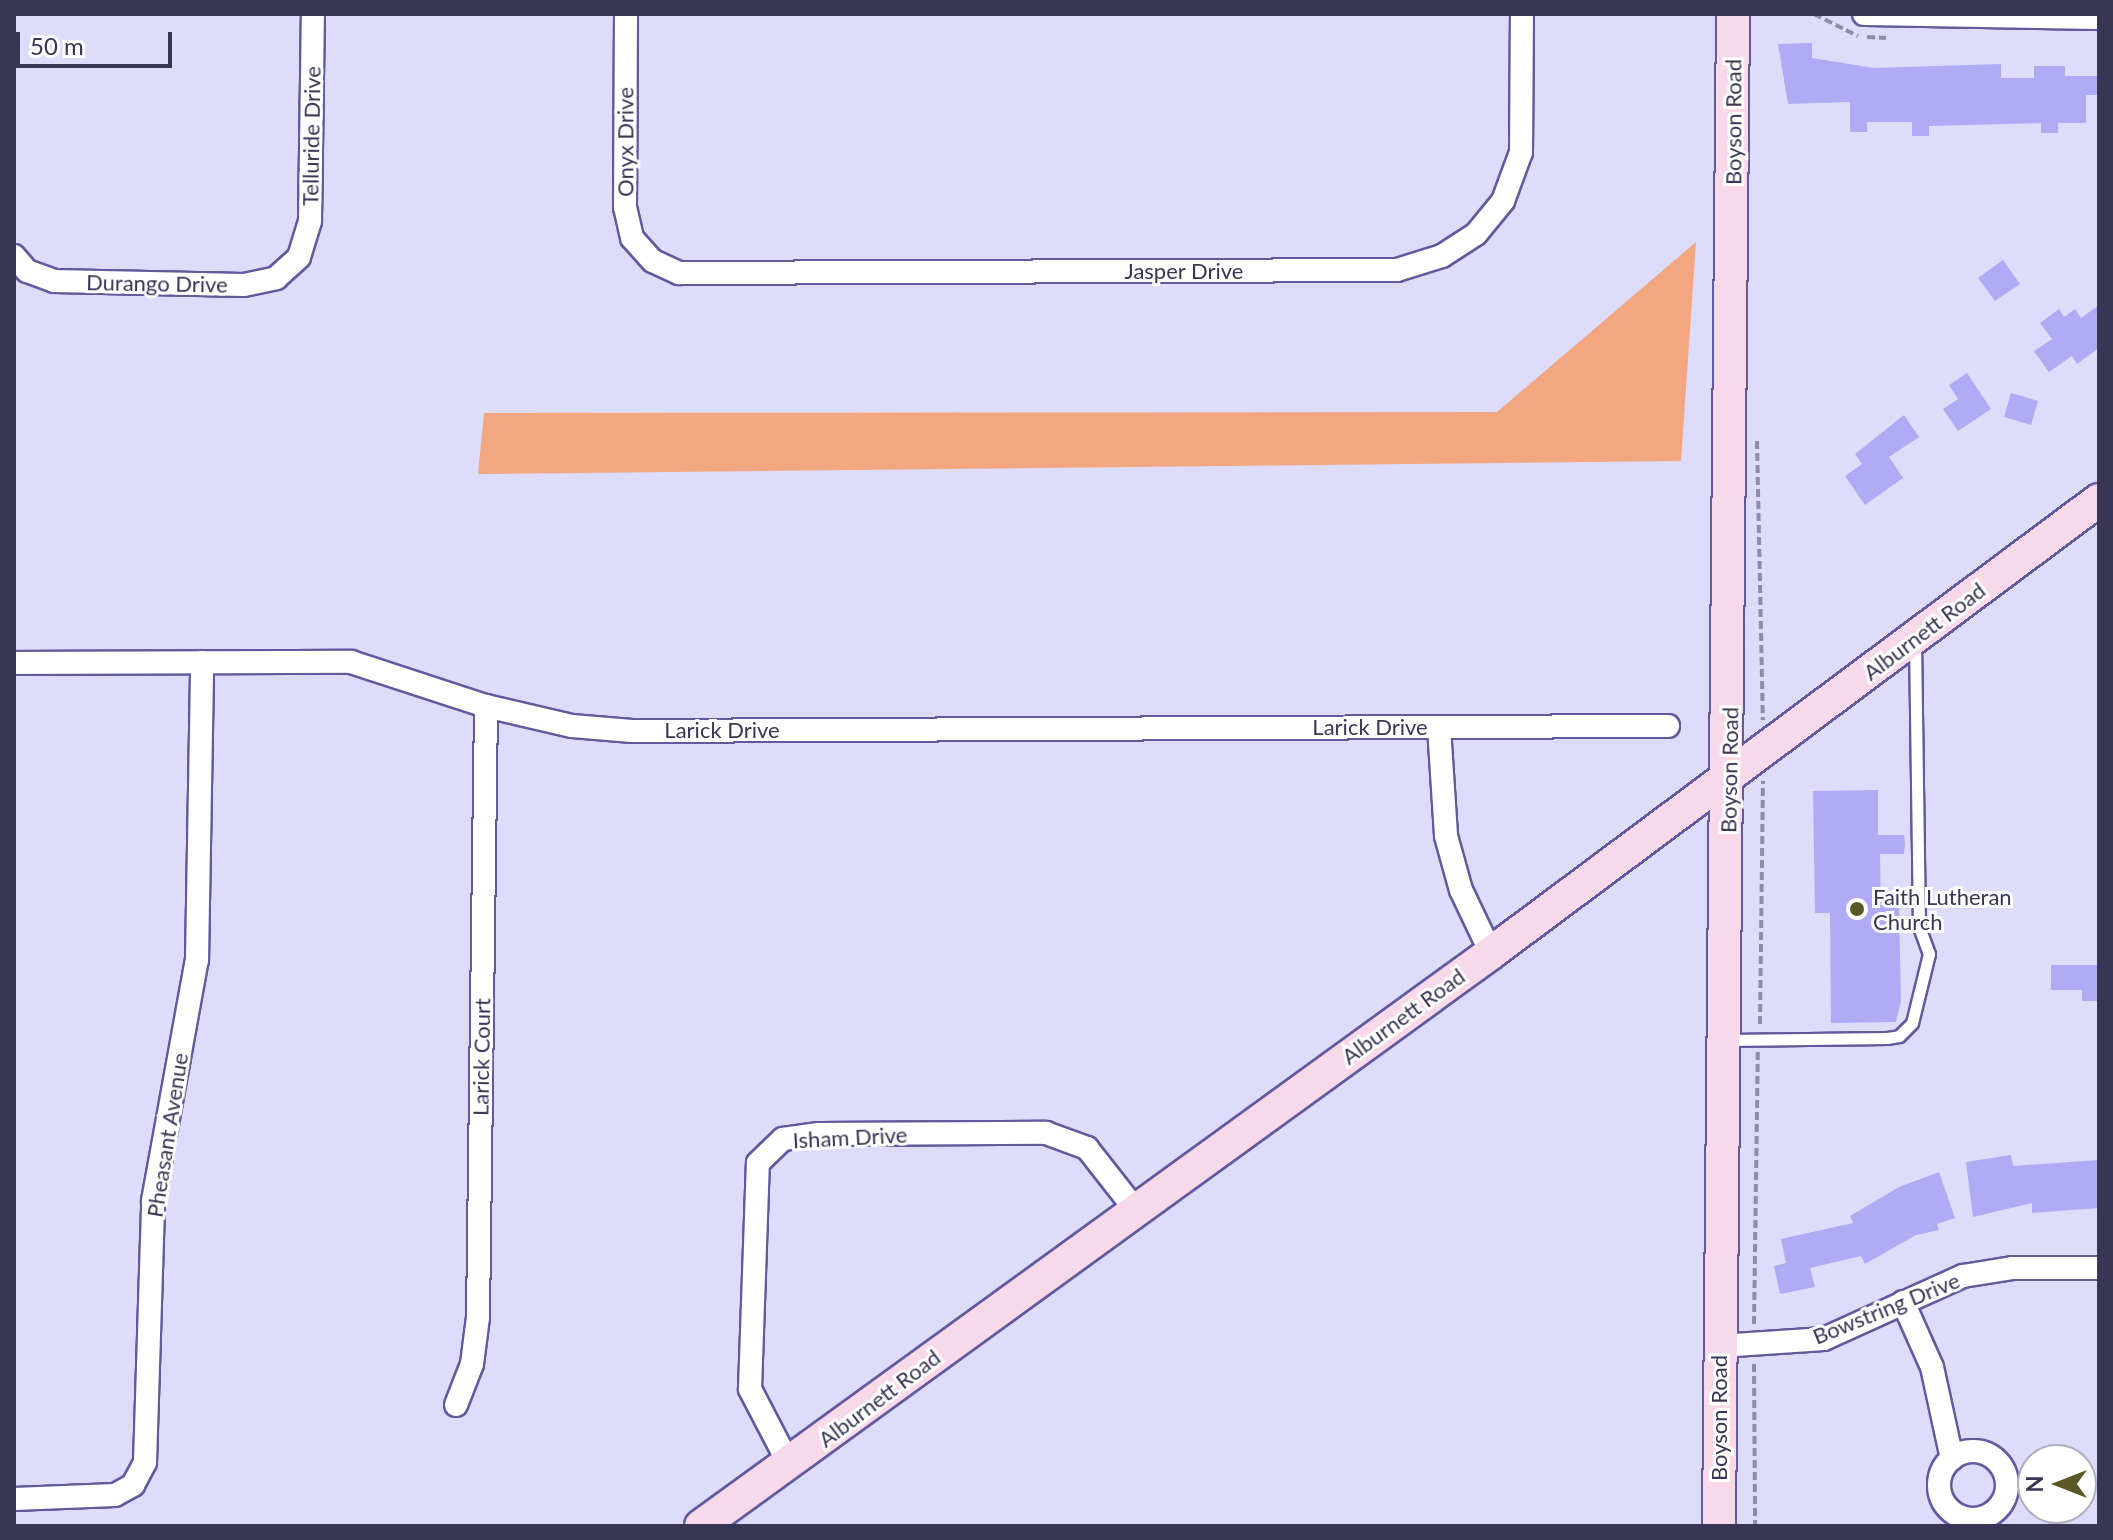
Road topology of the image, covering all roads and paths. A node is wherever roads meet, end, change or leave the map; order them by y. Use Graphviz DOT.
graph roads {
  1 [pos="313,14"];
  2 [pos="626,14"];
  3 [pos="1522,14"];
  4 [pos="1733,14"];
  5 [pos="1864,14"];
  6 [pos="2099,18"];
  7 [pos="14,256"];
  8 [pos="299,257"];
  9 [pos="653,261"];
  10 [pos="2099,500"];
  11 [pos="1915,638"];
  12 [pos="202,662"];
  13 [pos="14,663"];
  14 [pos="486,706"];
  15 [pos="1668,726"];
  16 [pos="1439,727"];
  17 [pos="1729,777"];
  18 [pos="1491,953"];
  19 [pos="1725,1040"];
  20 [pos="1134,1208"];
  21 [pos="2099,1268"];
  22 [pos="1903,1302"];
  23 [pos="1720,1346"];
  24 [pos="1754,1359"];
  25 [pos="456,1405"];
  26 [pos="1952,1459"];
  27 [pos="789,1464"];
  28 [pos="14,1499"];
  29 [pos="701,1526"];
  30 [pos="1719,1526"];
  31 [pos="1755,1526"];
  1 -- 8 [label="street, Telluride Drive"];
  2 -- 9 [label="street, Onyx Drive"];
  3 -- 9 [label="street, Jasper Drive"];
  4 -- 17 [label="street, Boyson Road"];
  5 -- 6 [label="street"];
  7 -- 8 [label="street, Durango Drive"];
  10 -- 11 [label="street, Alburnett Road"];
  11 -- 17 [label="street, Alburnett Road"];
  11 -- 19 [label="lane"];
  12 -- 13 [label="street, Larick Drive"];
  12 -- 14 [label="street, Larick Drive"];
  12 -- 28 [label="street, Pheasant Avenue"];
  14 -- 16 [label="street, Larick Drive"];
  14 -- 25 [label="street, Larick Court"];
  15 -- 16 [label="street, Larick Drive"];
  16 -- 18 [label="street, Larick Drive"];
  17 -- 18 [label="street, Alburnett Road"];
  17 -- 19 [label="street, Boyson Road"];
  18 -- 20 [label="street, Alburnett Road"];
  19 -- 23 [label="street, Boyson Road"];
  20 -- 27 [label="street, Alburnett Road"];
  20 -- 27 [label="street, Isham Drive"];
  21 -- 22 [label="street, Bowstring Drive"];
  22 -- 23 [label="street, Bowstring Drive"];
  22 -- 26 [label="street"];
  23 -- 30 [label="street, Boyson Road"];
  24 -- 31 [label="path"];
  27 -- 29 [label="street, Alburnett Road"];
}
